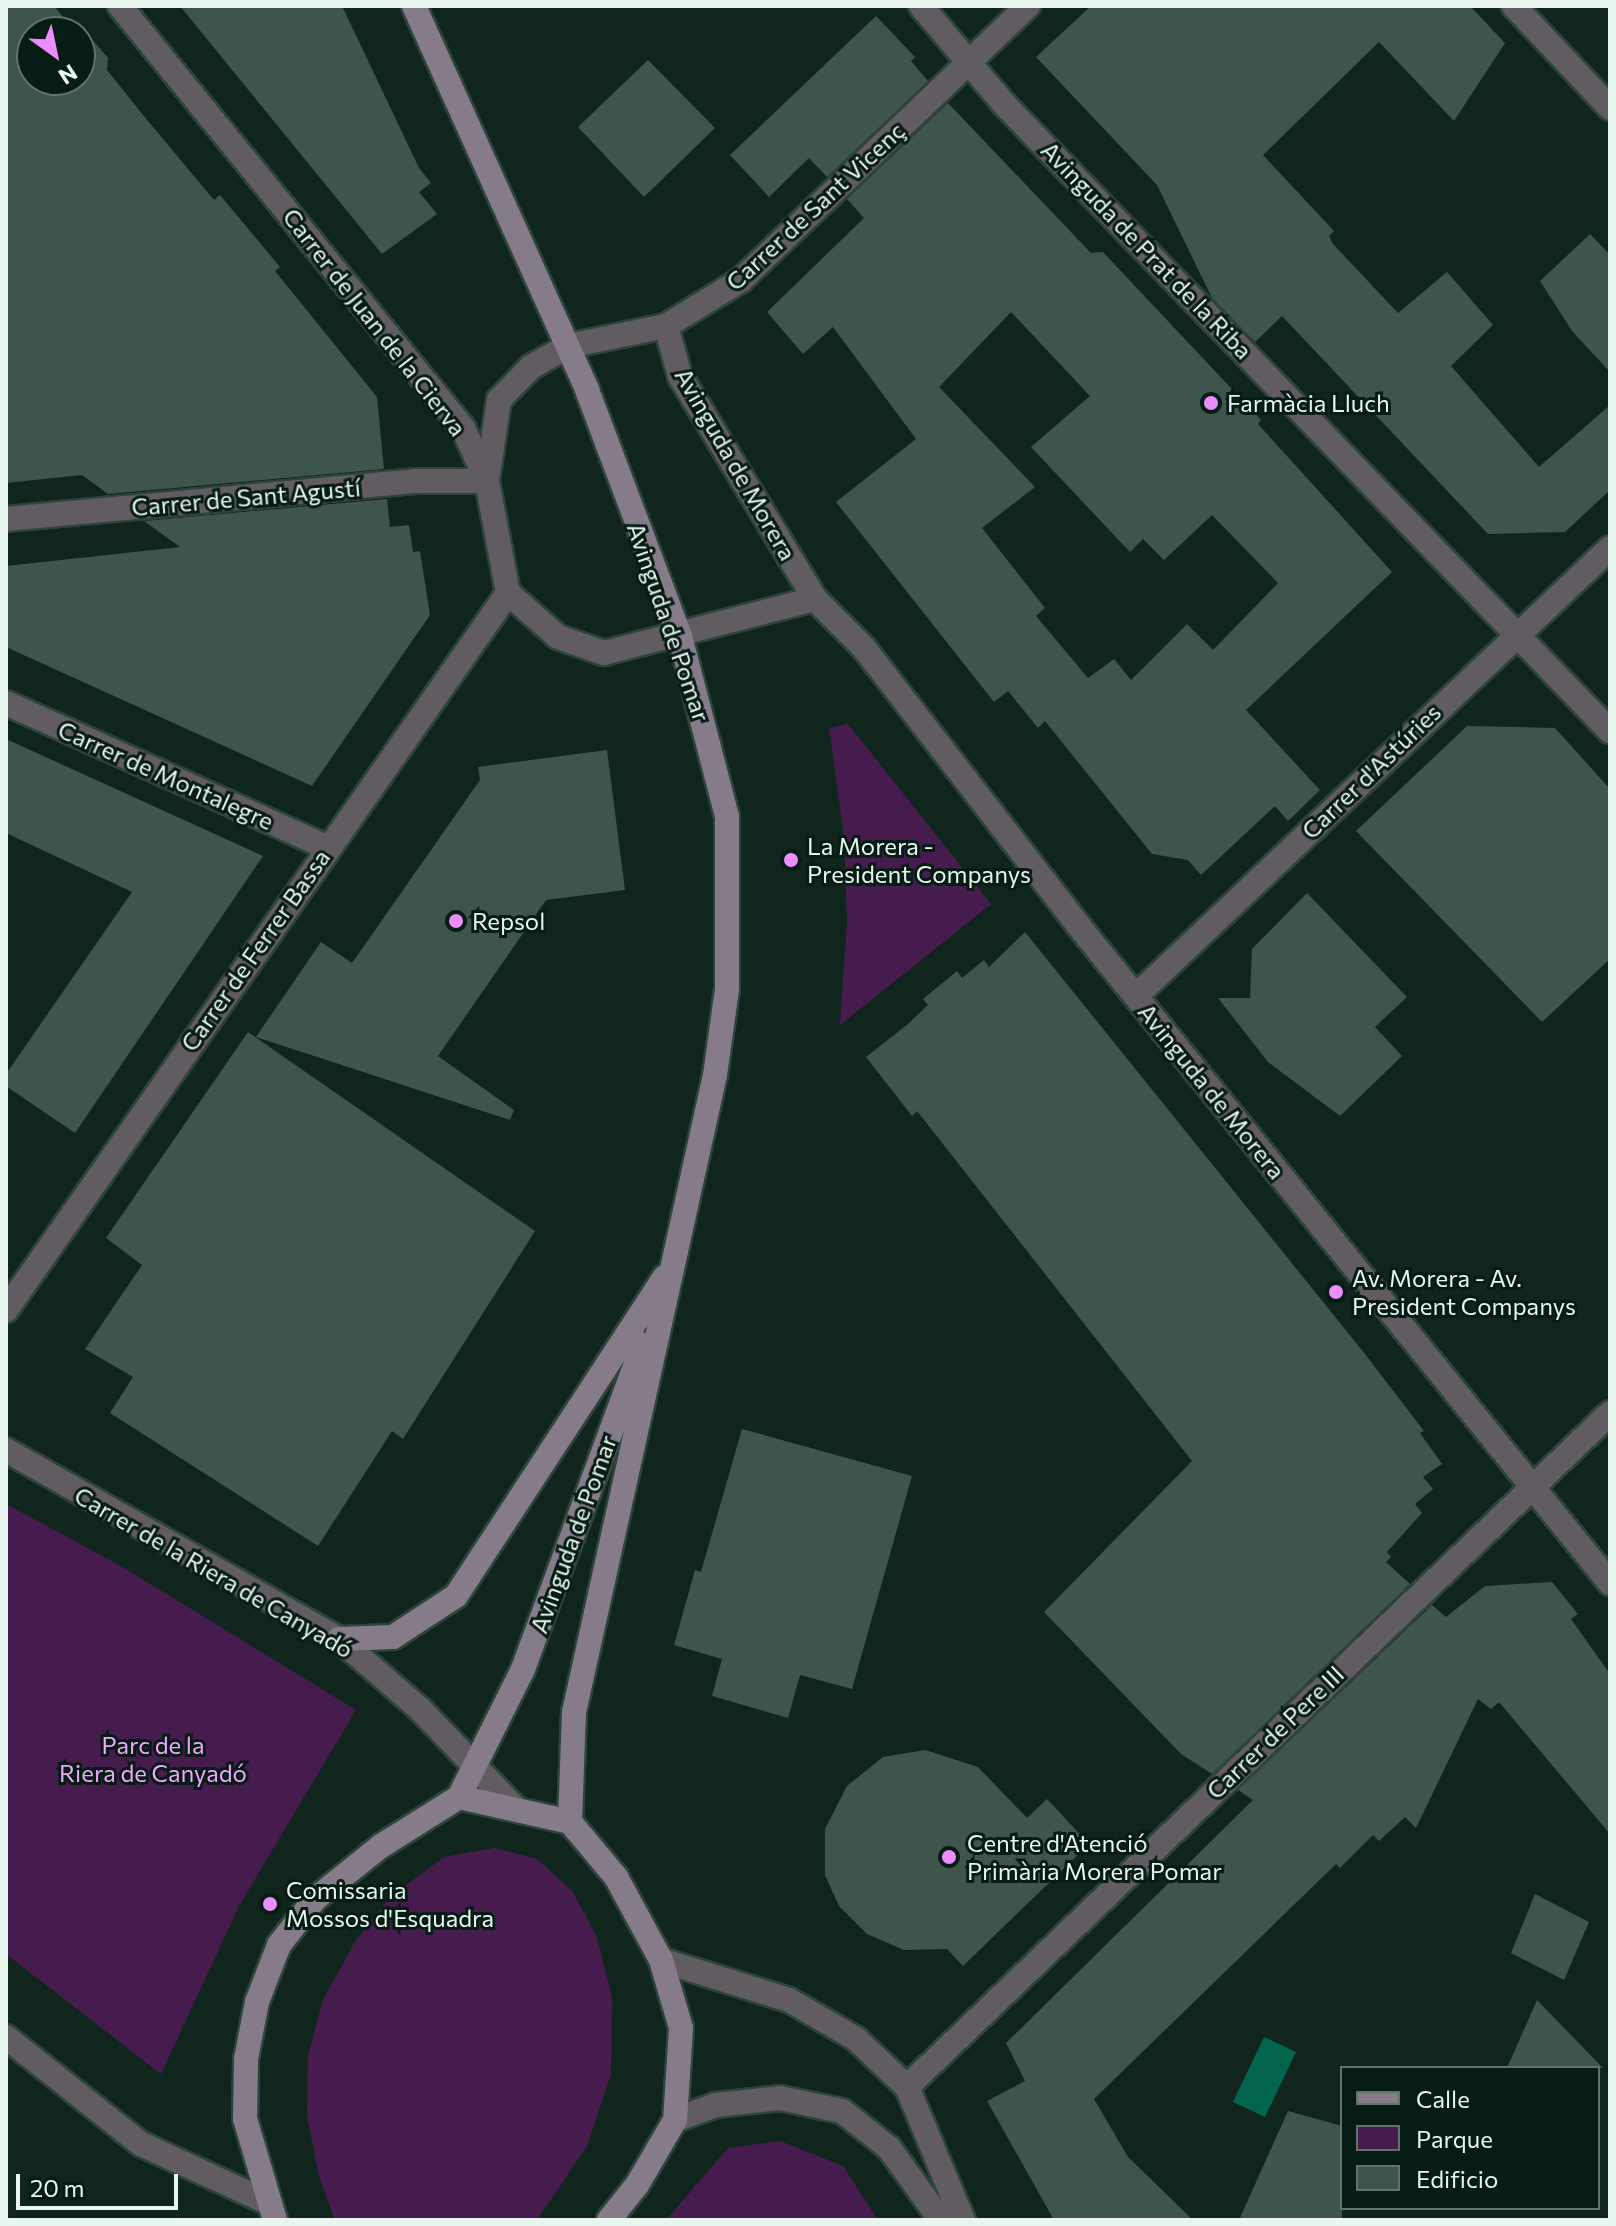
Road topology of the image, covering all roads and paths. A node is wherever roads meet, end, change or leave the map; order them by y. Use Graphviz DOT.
graph roads {
  1 [pos="120,6"];
  2 [pos="414,6"];
  3 [pos="921,6"];
  4 [pos="1028,6"];
  5 [pos="1514,6"];
  6 [pos="966,63"];
  7 [pos="1610,108"];
  8 [pos="666,326"];
  9 [pos="568,346"];
  10 [pos="487,481"];
  11 [pos="6,519"];
  12 [pos="1610,548"];
  13 [pos="508,593"];
  14 [pos="815,599"];
  15 [pos="1520,633"];
  16 [pos="680,636"];
  17 [pos="6,703"];
  18 [pos="1610,731"];
  19 [pos="327,847"];
  20 [pos="1136,996"];
  21 [pos="673,1265"];
  22 [pos="6,1310"];
  23 [pos="1610,1413"];
  24 [pos="6,1450"];
  25 [pos="1530,1484"];
  26 [pos="1610,1583"];
  27 [pos="339,1639"];
  28 [pos="477,1765"];
  29 [pos="459,1797"];
  30 [pos="515,1808"];
  31 [pos="570,1822"];
  32 [pos="661,1960"];
  33 [pos="6,2037"];
  34 [pos="907,2087"];
  35 [pos="675,2120"];
  36 [pos="271,2211"];
  37 [pos="609,2220"];
  38 [pos="941,2220"];
  39 [pos="963,2220"];
  1 -- 10 [label="street, Carrer de Juan de la Cierva"];
  2 -- 9 [label="street, Avinguda de Pomar"];
  3 -- 6 [label="street, Avinguda de Prat de la Riba"];
  4 -- 6 [label="street, Carrer de Sant Vicenç"];
  5 -- 7 [label="street"];
  6 -- 8 [label="street, Carrer de Sant Vicenç"];
  6 -- 15 [label="street, Avinguda de Prat de la Riba"];
  8 -- 9 [label="street, Carrer de Sant Vicenç"];
  8 -- 14 [label="street, Avinguda de Morera"];
  9 -- 10 [label="street"];
  9 -- 16 [label="street, Avinguda de Pomar"];
  10 -- 11 [label="street, Carrer de Sant Agustí"];
  10 -- 13 [label="street, Carrer de Juan de la Cierva"];
  12 -- 15 [label="street, Carrer d'Astúries"];
  13 -- 16 [label="street"];
  13 -- 19 [label="street, Carrer de Ferrer Bassa"];
  14 -- 16 [label="street"];
  14 -- 20 [label="street, Avinguda de Morera"];
  15 -- 18 [label="street, Avinguda de Prat de la Riba"];
  15 -- 20 [label="street, Carrer d'Astúries"];
  16 -- 21 [label="street, Avinguda de Pomar"];
  17 -- 19 [label="street, Carrer de Montalegre"];
  19 -- 22 [label="street, Carrer de Ferrer Bassa"];
  20 -- 25 [label="street, Avinguda de Morera"];
  21 -- 27 [label="street"];
  21 -- 28 [label="street, Avinguda de Pomar"];
  21 -- 31 [label="street, Avinguda de Pomar"];
  23 -- 25 [label="street, Carrer de Pere III"];
  24 -- 27 [label="street, Carrer de la Riera de Canyadó"];
  25 -- 26 [label="street, Avinguda de Morera"];
  25 -- 34 [label="street, Carrer de Pere III"];
  27 -- 28 [label="street, Carrer de la Riera de Canyadó"];
  28 -- 29 [label="street, Avinguda de Pomar"];
  28 -- 30 [label="street, Carrer de la Riera de Canyadó"];
  29 -- 30 [label="street"];
  29 -- 36 [label="street"];
  30 -- 31 [label="street"];
  31 -- 32 [label="street"];
  32 -- 34 [label="street"];
  32 -- 35 [label="street"];
  33 -- 36 [label="street"];
  34 -- 39 [label="street"];
  35 -- 37 [label="street"];
  35 -- 38 [label="street"];
}
